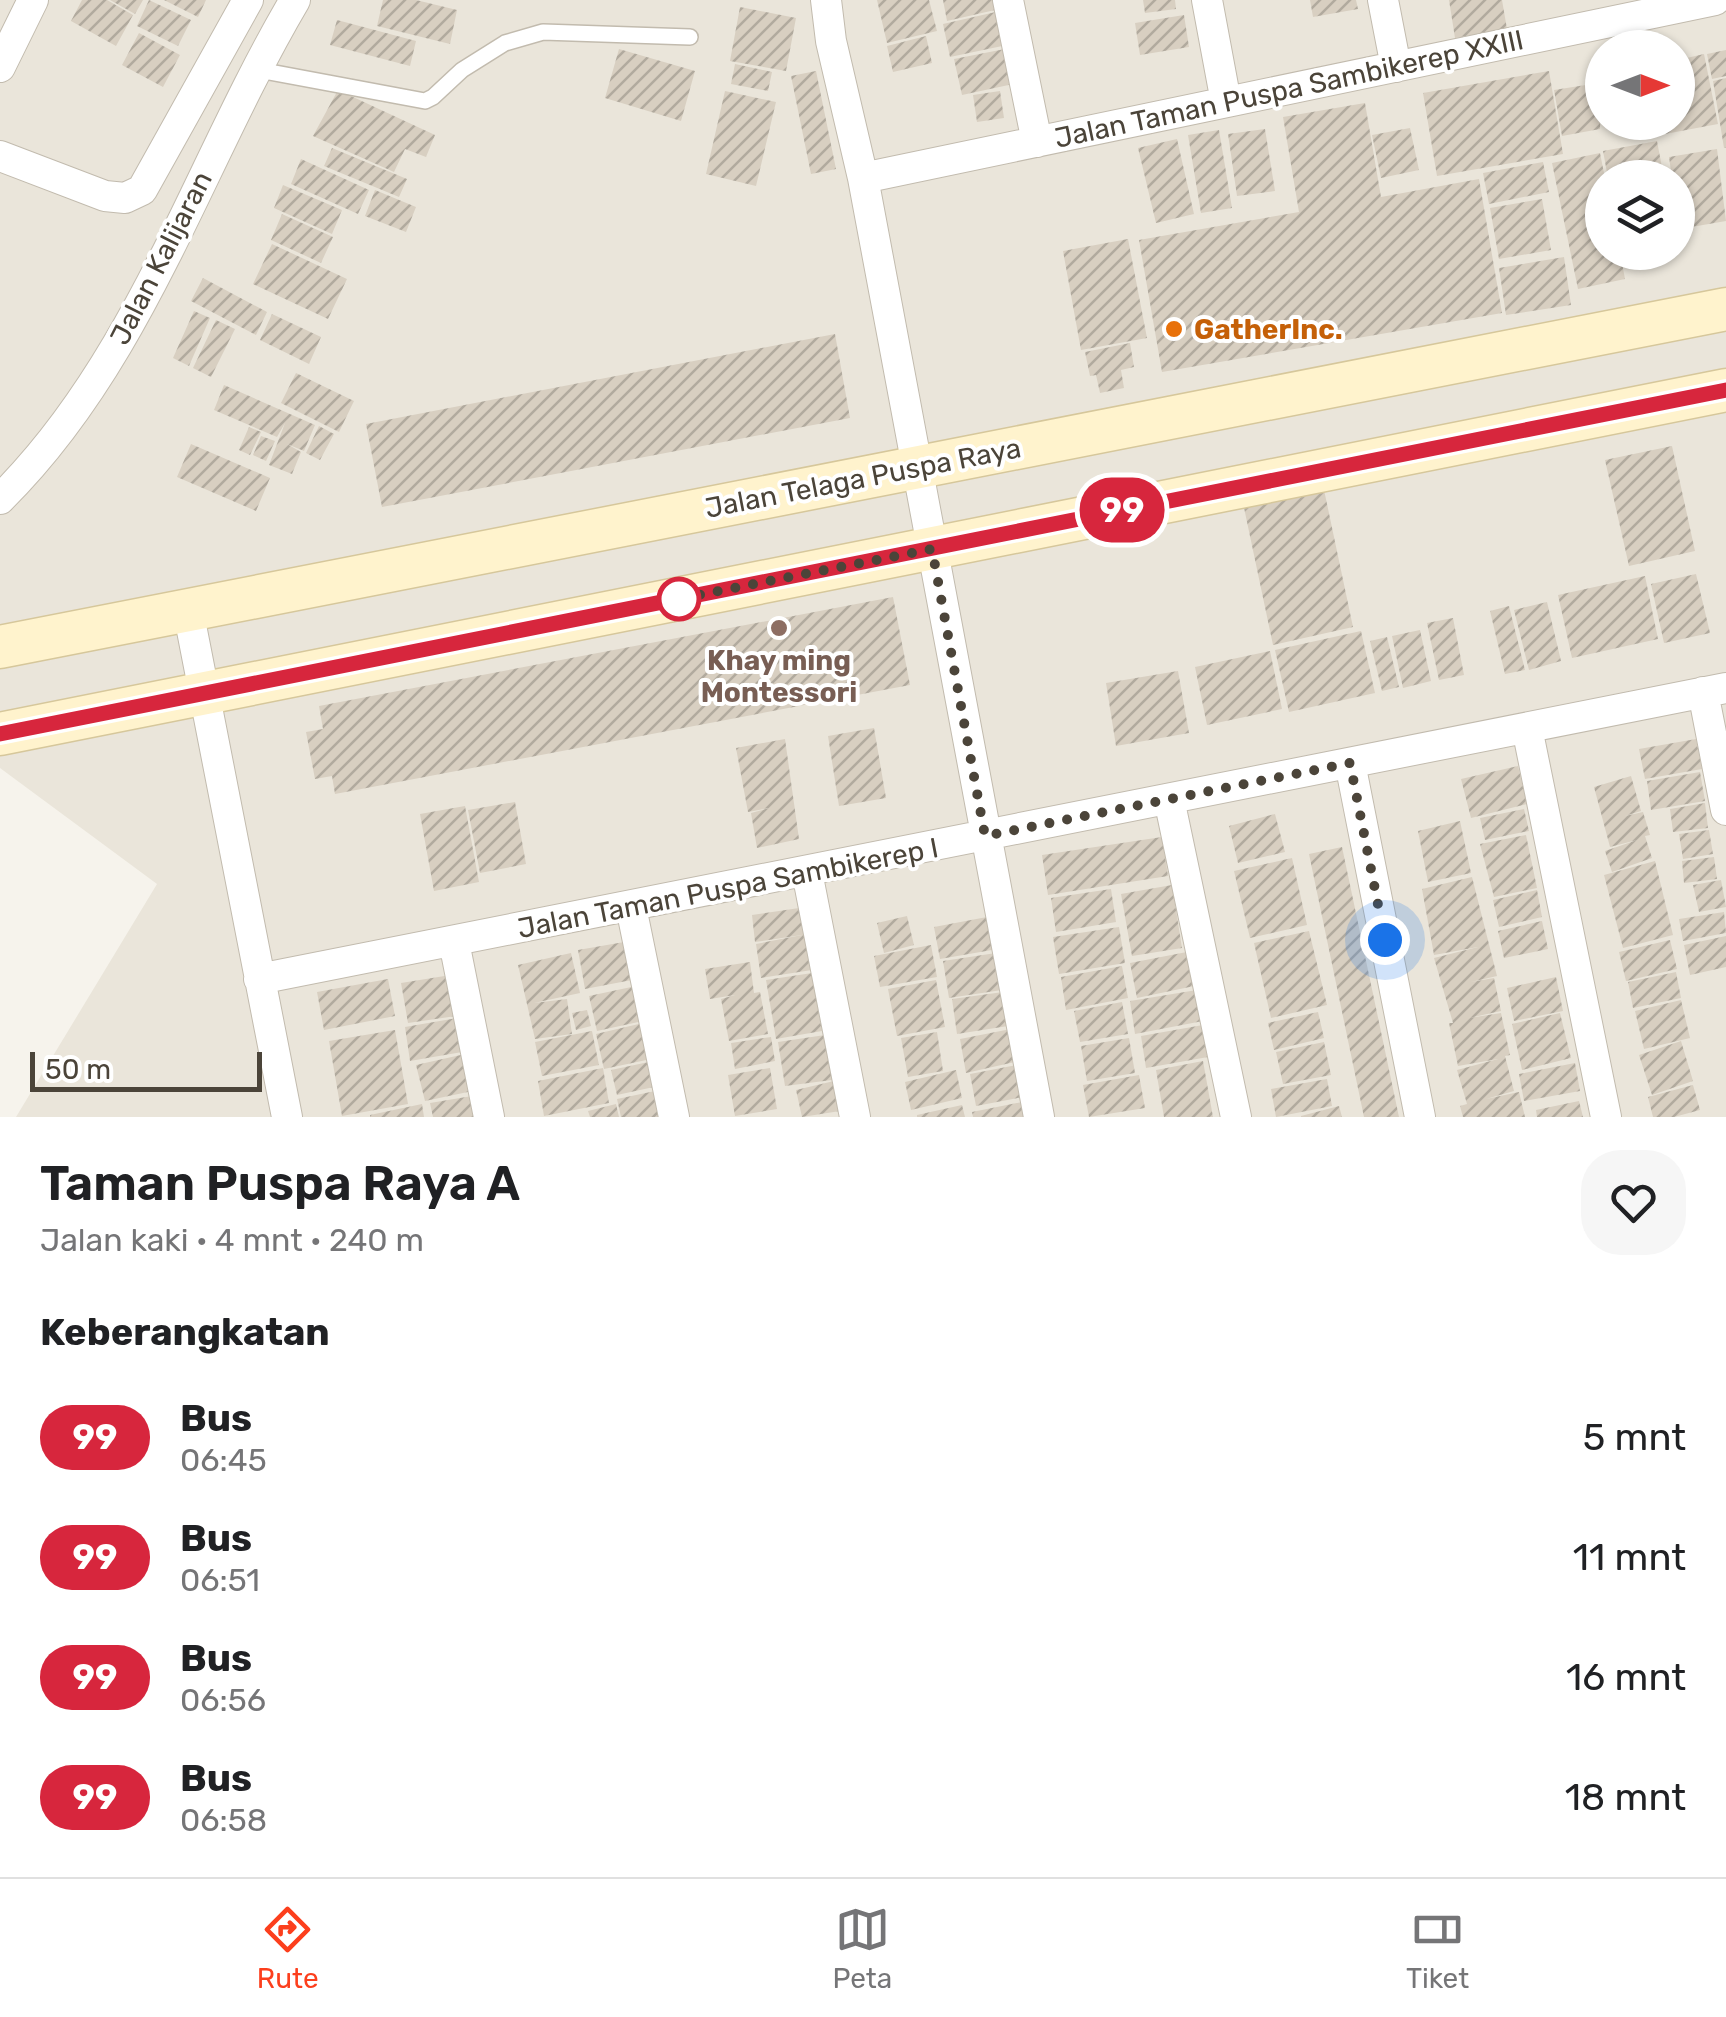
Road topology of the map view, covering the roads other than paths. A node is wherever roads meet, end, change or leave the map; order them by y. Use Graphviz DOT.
graph roads {
  1 [pos="33,0"];
  2 [pos="248,0"];
  3 [pos="295,0"];
  4 [pos="826,0"];
  5 [pos="1008,0"];
  6 [pos="1207,0"];
  7 [pos="1383,0"];
  8 [pos="1716,0"];
  9 [pos="1570,15"];
  10 [pos="690,38"];
  11 [pos="0,67"];
  12 [pos="1396,67"];
  13 [pos="254,69"];
  14 [pos="1226,102"];
  15 [pos="1037,142"];
  16 [pos="0,156"];
  17 [pos="862,178"];
  18 [pos="1726,309"];
  19 [pos="1726,390"];
  20 [pos="916,468"];
  21 [pos="0,499"];
  22 [pos="932,549"];
  23 [pos="188,610"];
  24 [pos="0,647"];
  25 [pos="1715,690"];
  26 [pos="203,694"];
  27 [pos="1526,728"];
  28 [pos="0,734"];
  29 [pos="1350,763"];
  30 [pos="1168,799"];
  31 [pos="1726,810"];
  32 [pos="985,836"];
  33 [pos="807,872"];
  34 [pos="631,907"];
  35 [pos="454,942"];
  36 [pos="259,979"];
  37 [pos="288,1117"];
  38 [pos="490,1117"];
  39 [pos="674,1117"];
  40 [pos="855,1117"];
  41 [pos="1039,1117"];
  42 [pos="1236,1117"];
  43 [pos="1420,1117"];
  44 [pos="1606,1117"];
  1 -- 11 [label="street"];
  2 -- 16 [label="street"];
  3 -- 13 [label="street, Jalan Kalijaran"];
  4 -- 17 [label="street"];
  5 -- 15 [label="street"];
  6 -- 14 [label="street"];
  7 -- 12 [label="street"];
  8 -- 9 [label="street, Jalan Taman Puspa Sambikerep XXIII"];
  9 -- 12 [label="street, Jalan Taman Puspa Sambikerep XXIII"];
  10 -- 13 [label="lane"];
  12 -- 14 [label="street, Jalan Taman Puspa Sambikerep XXIII"];
  13 -- 21 [label="street, Jalan Kalijaran"];
  14 -- 15 [label="street, Jalan Taman Puspa Sambikerep XXIII"];
  15 -- 17 [label="street, Jalan Taman Puspa Sambikerep XXIII"];
  17 -- 20 [label="street"];
  18 -- 20 [label="main road, Jalan Telaga Puspa Raya"];
  19 -- 22 [label="main road"];
  20 -- 22 [label="street"];
  20 -- 23 [label="main road, Jalan Telaga Puspa Raya"];
  22 -- 26 [label="main road"];
  22 -- 32 [label="street"];
  23 -- 24 [label="main road, Jalan Telaga Puspa Raya"];
  23 -- 26 [label="street"];
  25 -- 27 [label="street, Jalan Taman Puspa Sambikerep I"];
  25 -- 31 [label="street"];
  26 -- 28 [label="main road"];
  26 -- 36 [label="street"];
  27 -- 29 [label="street, Jalan Taman Puspa Sambikerep I"];
  27 -- 44 [label="street"];
  29 -- 30 [label="street, Jalan Taman Puspa Sambikerep I"];
  29 -- 43 [label="street"];
  30 -- 32 [label="street, Jalan Taman Puspa Sambikerep I"];
  30 -- 42 [label="street"];
  32 -- 33 [label="street, Jalan Taman Puspa Sambikerep I"];
  32 -- 41 [label="street"];
  33 -- 34 [label="street, Jalan Taman Puspa Sambikerep I"];
  33 -- 40 [label="street"];
  34 -- 35 [label="street, Jalan Taman Puspa Sambikerep I"];
  34 -- 39 [label="street"];
  35 -- 36 [label="street, Jalan Taman Puspa Sambikerep I"];
  35 -- 38 [label="street"];
  36 -- 37 [label="street"];
}
